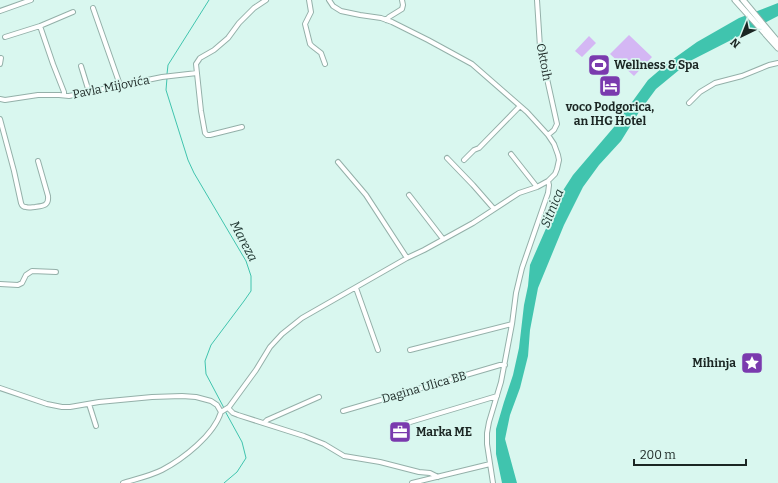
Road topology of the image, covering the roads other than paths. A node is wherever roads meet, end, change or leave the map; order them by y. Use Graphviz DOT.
graph roads {
  1 [pos="31,0"];
  2 [pos="266,0"];
  3 [pos="309,0"];
  4 [pos="329,0"];
  5 [pos="402,0"];
  6 [pos="538,0"];
  7 [pos="735,0"];
  8 [pos="743,0"];
  9 [pos="746,7"];
  10 [pos="93,8"];
  11 [pos="0,11"];
  12 [pos="73,12"];
  13 [pos="386,20"];
  14 [pos="40,26"];
  15 [pos="764,29"];
  16 [pos="5,37"];
  17 [pos="778,42"];
  18 [pos="778,48"];
  19 [pos="1,58"];
  20 [pos="0,64"];
  21 [pos="325,64"];
  22 [pos="778,64"];
  23 [pos="81,66"];
  24 [pos="197,73"];
  25 [pos="120,85"];
  26 [pos="89,92"];
  27 [pos="64,95"];
  28 [pos="0,99"];
  29 [pos="689,103"];
  30 [pos="520,106"];
  31 [pos="0,119"];
  32 [pos="242,127"];
  33 [pos="548,134"];
  34 [pos="2,136"];
  35 [pos="511,154"];
  36 [pos="448,158"];
  37 [pos="464,160"];
  38 [pos="38,161"];
  39 [pos="338,162"];
  40 [pos="548,181"];
  41 [pos="537,187"];
  42 [pos="410,195"];
  43 [pos="494,209"];
  44 [pos="443,240"];
  45 [pos="407,258"];
  46 [pos="56,272"];
  47 [pos="0,284"];
  48 [pos="356,288"];
  49 [pos="512,324"];
  50 [pos="378,350"];
  51 [pos="410,350"];
  52 [pos="505,365"];
  53 [pos="0,388"];
  54 [pos="497,396"];
  55 [pos="319,397"];
  56 [pos="89,404"];
  57 [pos="225,410"];
  58 [pos="343,411"];
  59 [pos="264,423"];
  60 [pos="96,426"];
  61 [pos="397,426"];
  62 [pos="490,464"];
  63 [pos="438,477"];
  64 [pos="123,483"];
  65 [pos="412,483"];
  66 [pos="493,483"];
  1 -- 11 [label="street"];
  2 -- 24 [label="street"];
  3 -- 21 [label="street"];
  4 -- 13 [label="street"];
  5 -- 13 [label="street"];
  6 -- 33 [label="street, Oktoih"];
  7 -- 9 [label="main road"];
  8 -- 9 [label="main road"];
  9 -- 15 [label="main road"];
  10 -- 25 [label="street"];
  12 -- 14 [label="street"];
  13 -- 30 [label="street"];
  14 -- 16 [label="street"];
  14 -- 27 [label="street"];
  15 -- 17 [label="main road"];
  15 -- 18 [label="main road"];
  19 -- 20 [label="street"];
  22 -- 29 [label="street"];
  23 -- 26 [label="street"];
  24 -- 25 [label="street, Pavla Mijovića"];
  24 -- 32 [label="street"];
  25 -- 26 [label="street, Pavla Mijovića"];
  26 -- 27 [label="street, Pavla Mijovića"];
  27 -- 28 [label="street, Pavla Mijovića"];
  30 -- 33 [label="street"];
  30 -- 37 [label="street"];
  31 -- 34 [label="street"];
  33 -- 40 [label="street"];
  34 -- 38 [label="street"];
  35 -- 41 [label="street"];
  36 -- 43 [label="street"];
  39 -- 45 [label="street"];
  40 -- 41 [label="street"];
  40 -- 49 [label="street"];
  41 -- 43 [label="street"];
  42 -- 44 [label="street"];
  43 -- 44 [label="street"];
  44 -- 45 [label="street"];
  45 -- 48 [label="street"];
  46 -- 47 [label="street"];
  48 -- 50 [label="street"];
  48 -- 57 [label="street"];
  49 -- 51 [label="street"];
  49 -- 52 [label="street"];
  52 -- 54 [label="street"];
  52 -- 58 [label="street, Dagina Ulica BB"];
  53 -- 56 [label="street"];
  54 -- 61 [label="street"];
  54 -- 62 [label="street"];
  55 -- 59 [label="street"];
  56 -- 57 [label="street"];
  56 -- 60 [label="street"];
  57 -- 59 [label="street"];
  57 -- 64 [label="street"];
  59 -- 63 [label="street"];
  62 -- 63 [label="street"];
  62 -- 66 [label="street"];
  63 -- 65 [label="street"];
}
